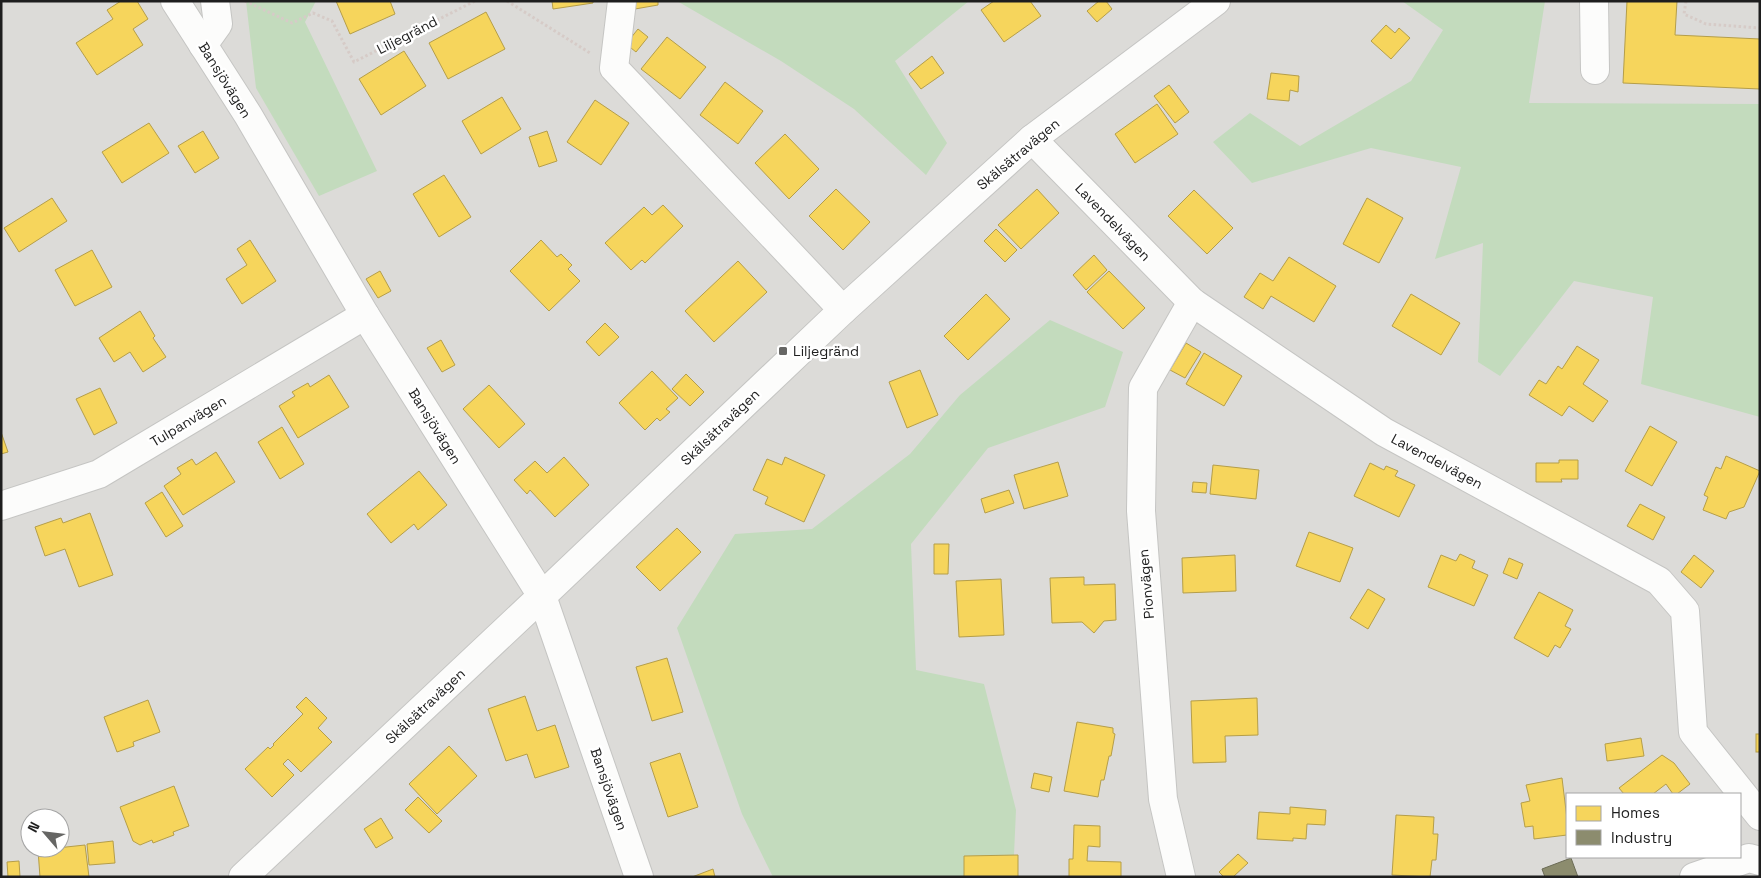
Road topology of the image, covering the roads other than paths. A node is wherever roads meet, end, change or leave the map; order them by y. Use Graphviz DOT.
graph roads {
  1 [pos="175,1"];
  2 [pos="214,1"];
  3 [pos="622,1"];
  4 [pos="1216,1"];
  5 [pos="1594,1"];
  6 [pos="203,45"];
  7 [pos="1595,70"];
  8 [pos="1032,139"];
  9 [pos="1192,302"];
  10 [pos="843,310"];
  11 [pos="365,315"];
  12 [pos="1,506"];
  13 [pos="542,596"];
  14 [pos="1760,816"];
  15 [pos="1754,860"];
  16 [pos="243,877"];
  17 [pos="639,877"];
  18 [pos="1181,877"];
  19 [pos="1694,877"];
  1 -- 6 [label="street, Bansjövägen"];
  2 -- 6 [label="street"];
  3 -- 10 [label="street"];
  4 -- 8 [label="street, Skälsätravägen"];
  5 -- 7 [label="street"];
  6 -- 11 [label="street, Bansjövägen"];
  8 -- 9 [label="street, Lavendelvägen"];
  8 -- 10 [label="street, Skälsätravägen"];
  9 -- 14 [label="street, Lavendelvägen"];
  9 -- 18 [label="street, Pionvägen"];
  10 -- 13 [label="street, Skälsätravägen"];
  11 -- 12 [label="street, Tulpanvägen"];
  11 -- 13 [label="street, Bansjövägen"];
  13 -- 16 [label="street, Skälsätravägen"];
  13 -- 17 [label="street, Bansjövägen"];
  14 -- 15 [label="street, Lavendelvägen"];
  15 -- 19 [label="street"];
}
